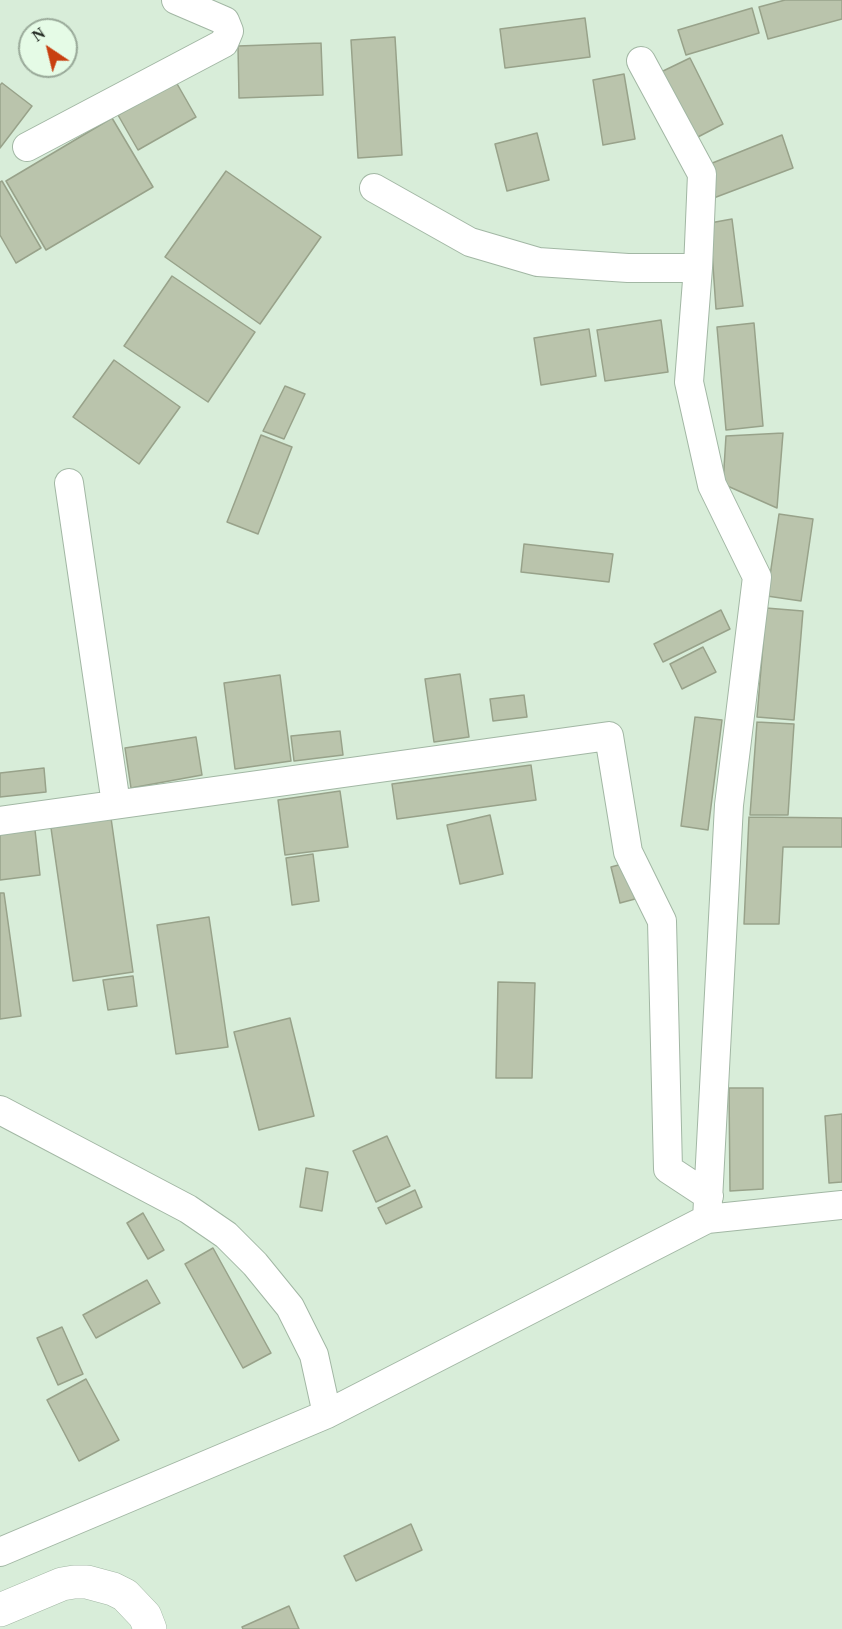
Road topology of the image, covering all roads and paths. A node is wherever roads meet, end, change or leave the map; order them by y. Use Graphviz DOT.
graph roads {
  1 [pos="176,0"];
  2 [pos="641,61"];
  3 [pos="27,147"];
  4 [pos="374,188"];
  5 [pos="698,268"];
  6 [pos="69,483"];
  7 [pos="116,804"];
  8 [pos="0,821"];
  9 [pos="0,1110"];
  10 [pos="842,1205"];
  11 [pos="708,1208"];
  12 [pos="327,1414"];
  13 [pos="0,1552"];
  14 [pos="0,1610"];
  15 [pos="150,1629"];
  1 -- 3 [label="street"];
  2 -- 5 [label="street"];
  4 -- 5 [label="street"];
  5 -- 11 [label="street"];
  6 -- 7 [label="street"];
  7 -- 8 [label="street"];
  7 -- 11 [label="street"];
  9 -- 12 [label="street"];
  10 -- 11 [label="street"];
  11 -- 12 [label="street"];
  12 -- 13 [label="street"];
  14 -- 15 [label="main road"];
}
